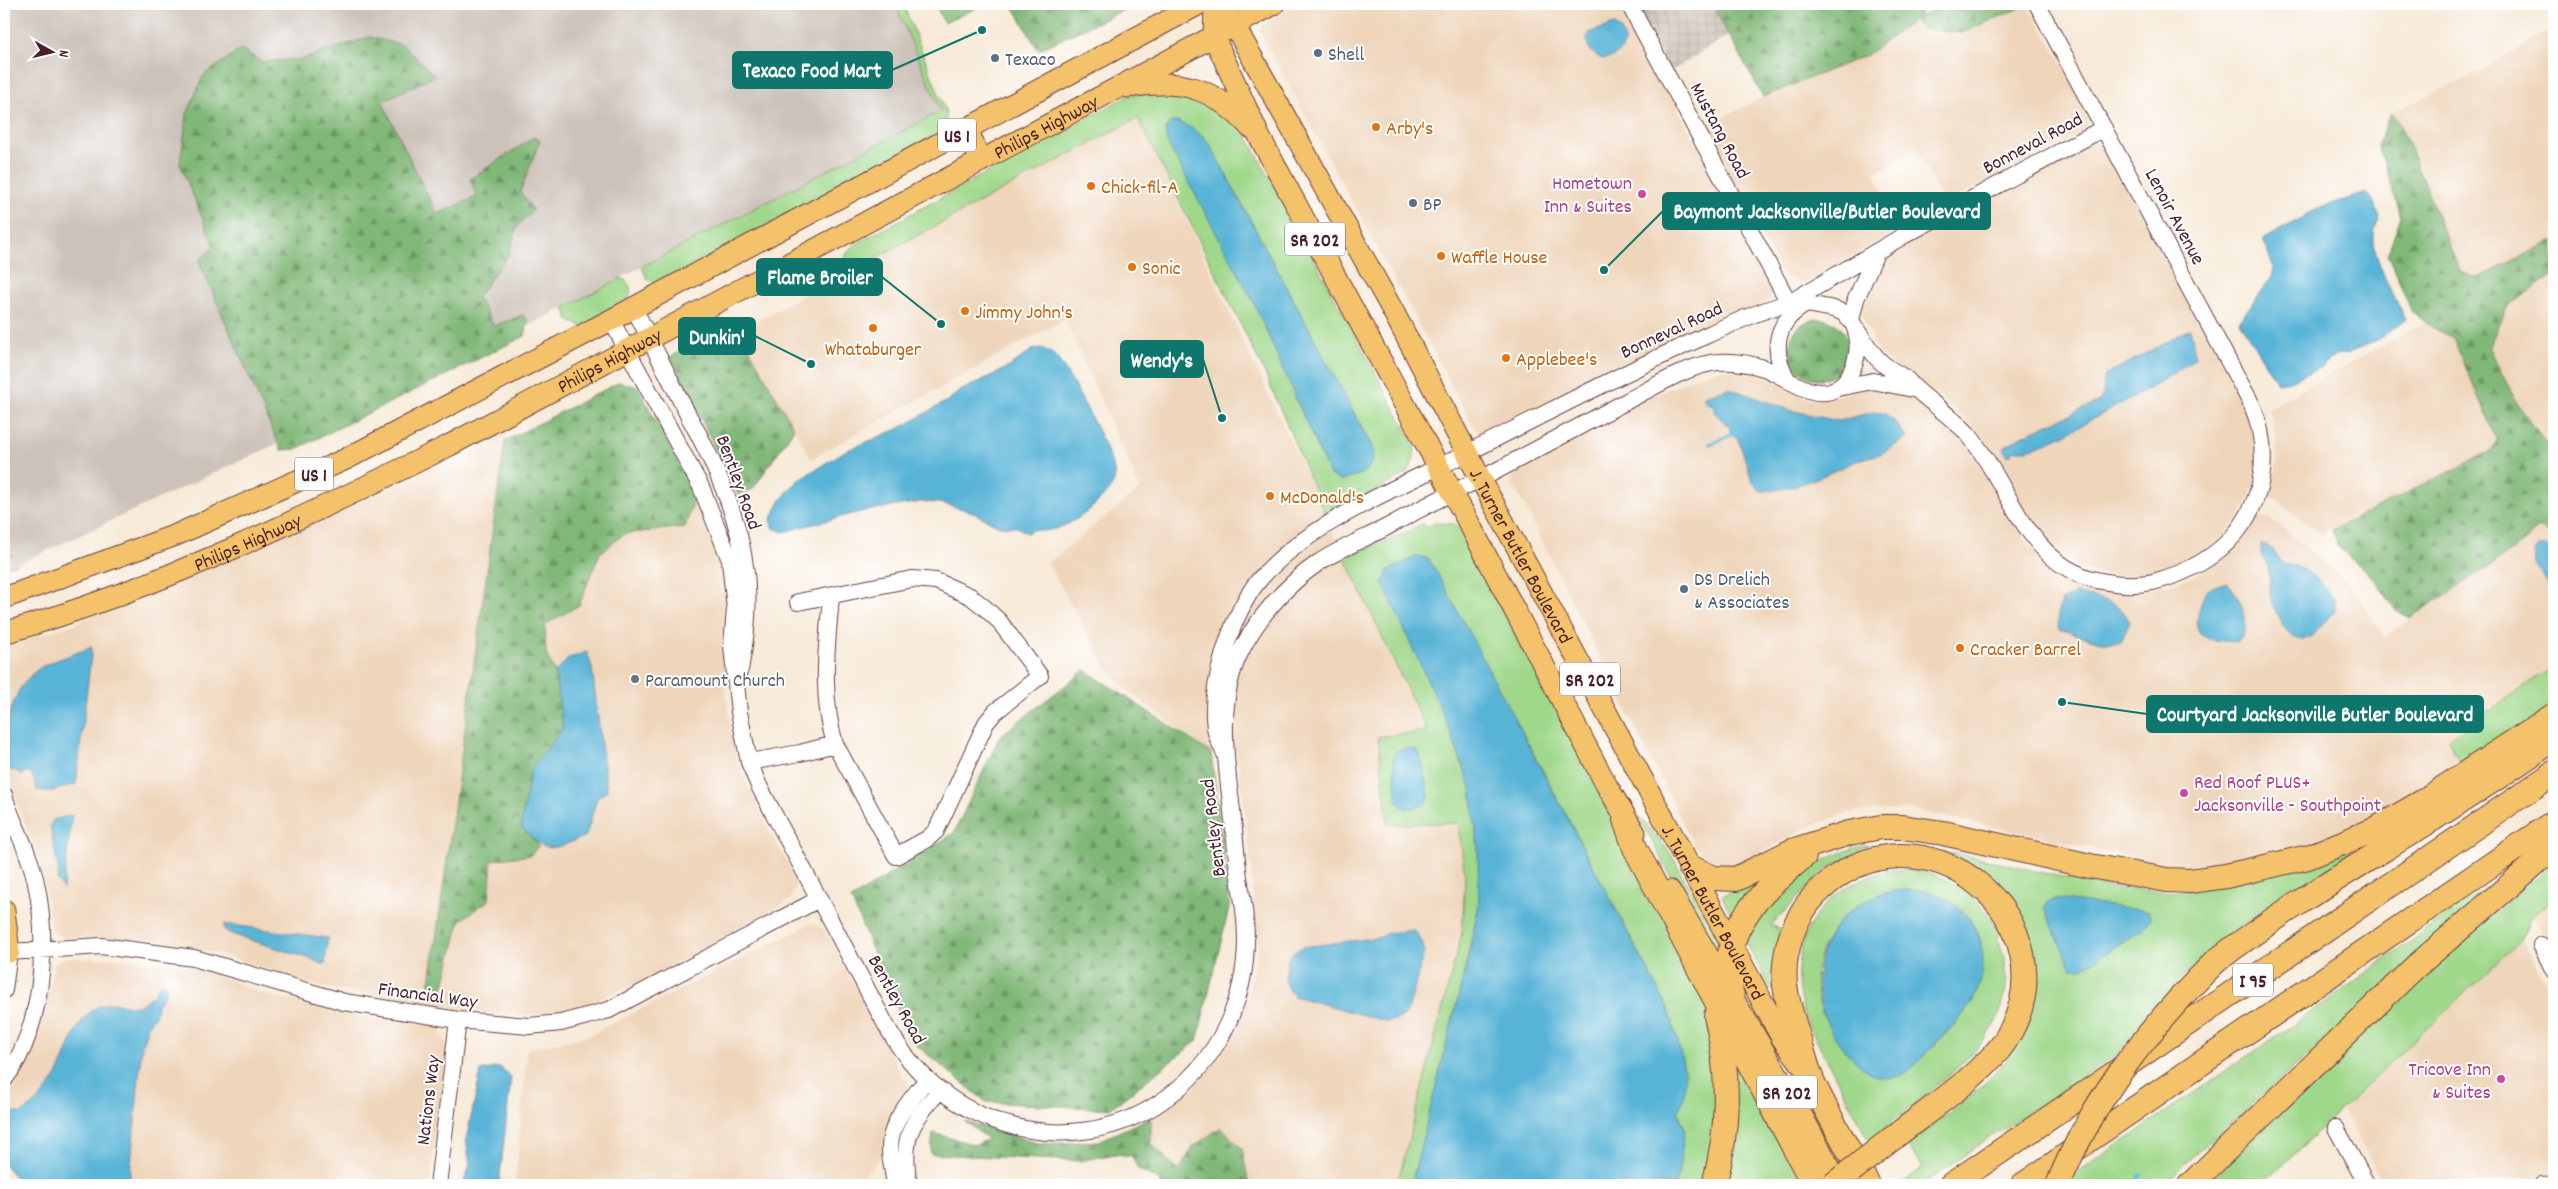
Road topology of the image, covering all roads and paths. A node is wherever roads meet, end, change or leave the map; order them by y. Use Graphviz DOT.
graph roads {
  1 [pos="1199,4"];
  2 [pos="1215,4"];
  3 [pos="1222,4"];
  4 [pos="1274,4"];
  5 [pos="1629,4"];
  6 [pos="2037,4"];
  7 [pos="1235,25"];
  8 [pos="1214,37"];
  9 [pos="1111,90"];
  10 [pos="2104,128"];
  11 [pos="967,129"];
  12 [pos="1259,136"];
  13 [pos="981,161"];
  14 [pos="1876,253"];
  15 [pos="1789,303"];
  16 [pos="1807,304"];
  17 [pos="634,308"];
  18 [pos="611,320"];
  19 [pos="1853,324"];
  20 [pos="650,338"];
  21 [pos="628,350"];
  22 [pos="1787,379"];
  23 [pos="1838,388"];
  24 [pos="1916,389"];
  25 [pos="1468,453"];
  26 [pos="1439,467"];
  27 [pos="1481,479"];
  28 [pos="1452,492"];
  29 [pos="254,502"];
  30 [pos="269,533"];
  31 [pos="831,596"];
  32 [pos="4,598"];
  33 [pos="798,602"];
  34 [pos="4,634"];
  35 [pos="736,686"];
  36 [pos="2554,715"];
  37 [pos="2554,739"];
  38 [pos="835,744"];
  39 [pos="1225,754"];
  40 [pos="749,762"];
  41 [pos="2554,773"];
  42 [pos="4,795"];
  43 [pos="1626,820"];
  44 [pos="8,822"];
  45 [pos="2554,822"];
  46 [pos="1819,843"];
  47 [pos="2554,847"];
  48 [pos="1690,867"];
  49 [pos="819,899"];
  50 [pos="4,910"];
  51 [pos="1731,941"];
  52 [pos="2541,945"];
  53 [pos="43,949"];
  54 [pos="9,952"];
  55 [pos="2554,970"];
  56 [pos="1705,981"];
  57 [pos="4,990"];
  58 [pos="1732,1000"];
  59 [pos="458,1020"];
  60 [pos="927,1079"];
  61 [pos="1812,1079"];
  62 [pos="4,1080"];
  63 [pos="940,1090"];
  64 [pos="2336,1128"];
  65 [pos="2554,1184"];
  66 [pos="438,1185"];
  67 [pos="895,1185"];
  68 [pos="909,1185"];
  69 [pos="1714,1185"];
  70 [pos="1814,1185"];
  71 [pos="1834,1185"];
  72 [pos="1839,1185"];
  73 [pos="1868,1185"];
  74 [pos="1951,1185"];
  75 [pos="2023,1185"];
  76 [pos="2058,1185"];
  77 [pos="2190,1185"];
  78 [pos="2367,1185"];
  79 [pos="2542,1185"];
  1 -- 11 [label="main road, Philips Highway / US 1"];
  2 -- 8 [label="main road, J. Turner Butler Boulevard / SR 202"];
  3 -- 7 [label="main road, J. Turner Butler Boulevard / SR 202"];
  4 -- 7 [label="main road, Philips Highway / US 1"];
  5 -- 15 [label="street, Mustang Road"];
  6 -- 10 [label="street, Lenoir Avenue"];
  7 -- 8 [label="main road, Philips Highway / US 1"];
  7 -- 25 [label="main road, J. Turner Butler Boulevard / SR 202"];
  8 -- 9 [label="main road, Philips Highway / US 1"];
  8 -- 12 [label="main road, J. Turner Butler Boulevard / SR 202"];
  9 -- 12 [label="main road"];
  9 -- 13 [label="main road, Philips Highway / US 1"];
  10 -- 14 [label="street, Bonneval Road"];
  10 -- 24 [label="street, Lenoir Avenue"];
  11 -- 13 [label="main road"];
  11 -- 17 [label="main road, Philips Highway / US 1"];
  12 -- 26 [label="main road, J. Turner Butler Boulevard / SR 202"];
  13 -- 20 [label="main road, Philips Highway / US 1"];
  14 -- 15 [label="street, Bonneval Road"];
  14 -- 19 [label="street"];
  15 -- 16 [label="street, Bonneval Road"];
  15 -- 25 [label="street, Bonneval Road"];
  16 -- 19 [label="street, Bonneval Road"];
  16 -- 22 [label="street"];
  17 -- 18 [label="main road, Philips Highway / US 1"];
  17 -- 20 [label="street, Bentley Road"];
  18 -- 21 [label="street, Bentley Road"];
  18 -- 29 [label="main road, Philips Highway / US 1"];
  19 -- 23 [label="street"];
  19 -- 24 [label="street, Lenoir Avenue"];
  20 -- 21 [label="main road, Philips Highway / US 1"];
  20 -- 35 [label="street, Bentley Road"];
  21 -- 30 [label="main road, Philips Highway / US 1"];
  21 -- 35 [label="street, Bentley Road"];
  22 -- 23 [label="street"];
  22 -- 27 [label="street"];
  23 -- 24 [label="street"];
  25 -- 26 [label="street, Bonneval Road"];
  25 -- 27 [label="main road, J. Turner Butler Boulevard / SR 202"];
  26 -- 28 [label="main road, J. Turner Butler Boulevard / SR 202"];
  26 -- 39 [label="street, Bentley Road"];
  27 -- 28 [label="street"];
  27 -- 48 [label="main road, J. Turner Butler Boulevard / SR 202"];
  28 -- 39 [label="street, Bentley Road"];
  28 -- 43 [label="main road, J. Turner Butler Boulevard / SR 202"];
  29 -- 30 [label="main road"];
  29 -- 32 [label="main road, Philips Highway / US 1"];
  30 -- 34 [label="main road, Philips Highway / US 1"];
  31 -- 33 [label="street"];
  31 -- 38 [label="street"];
  31 -- 38 [label="street"];
  35 -- 40 [label="street, Bentley Road"];
  36 -- 46 [label="highway"];
  37 -- 76 [label="highway, bridge"];
  38 -- 40 [label="street"];
  39 -- 63 [label="street, Bentley Road"];
  40 -- 49 [label="street, Bentley Road"];
  41 -- 74 [label="highway, I 95"];
  42 -- 44 [label="street"];
  43 -- 56 [label="highway"];
  43 -- 58 [label="main road, J. Turner Butler Boulevard / SR 202"];
  44 -- 53 [label="street"];
  45 -- 75 [label="highway, I 95"];
  46 -- 48 [label="highway"];
  46 -- 51 [label="highway"];
  47 -- 77 [label="highway"];
  48 -- 51 [label="main road, J. Turner Butler Boulevard / SR 202"];
  49 -- 59 [label="street, Financial Way"];
  49 -- 60 [label="street, Bentley Road"];
  50 -- 54 [label="main road"];
  51 -- 58 [label="highway"];
  51 -- 61 [label="main road, J. Turner Butler Boulevard / SR 202"];
  52 -- 55 [label="street"];
  53 -- 54 [label="street, Financial Way"];
  53 -- 59 [label="street, Financial Way"];
  53 -- 62 [label="street"];
  54 -- 57 [label="street"];
  56 -- 69 [label="highway"];
  56 -- 70 [label="highway"];
  58 -- 72 [label="main road, J. Turner Butler Boulevard / SR 202"];
  59 -- 66 [label="street, Nations Way"];
  60 -- 63 [label="street, Bentley Road"];
  60 -- 67 [label="street"];
  61 -- 71 [label="highway, bridge"];
  61 -- 73 [label="highway, J. Turner Butler Boulevard / SR 202"];
  63 -- 68 [label="street"];
  64 -- 78 [label="street"];
  65 -- 79 [label="street"];
}
